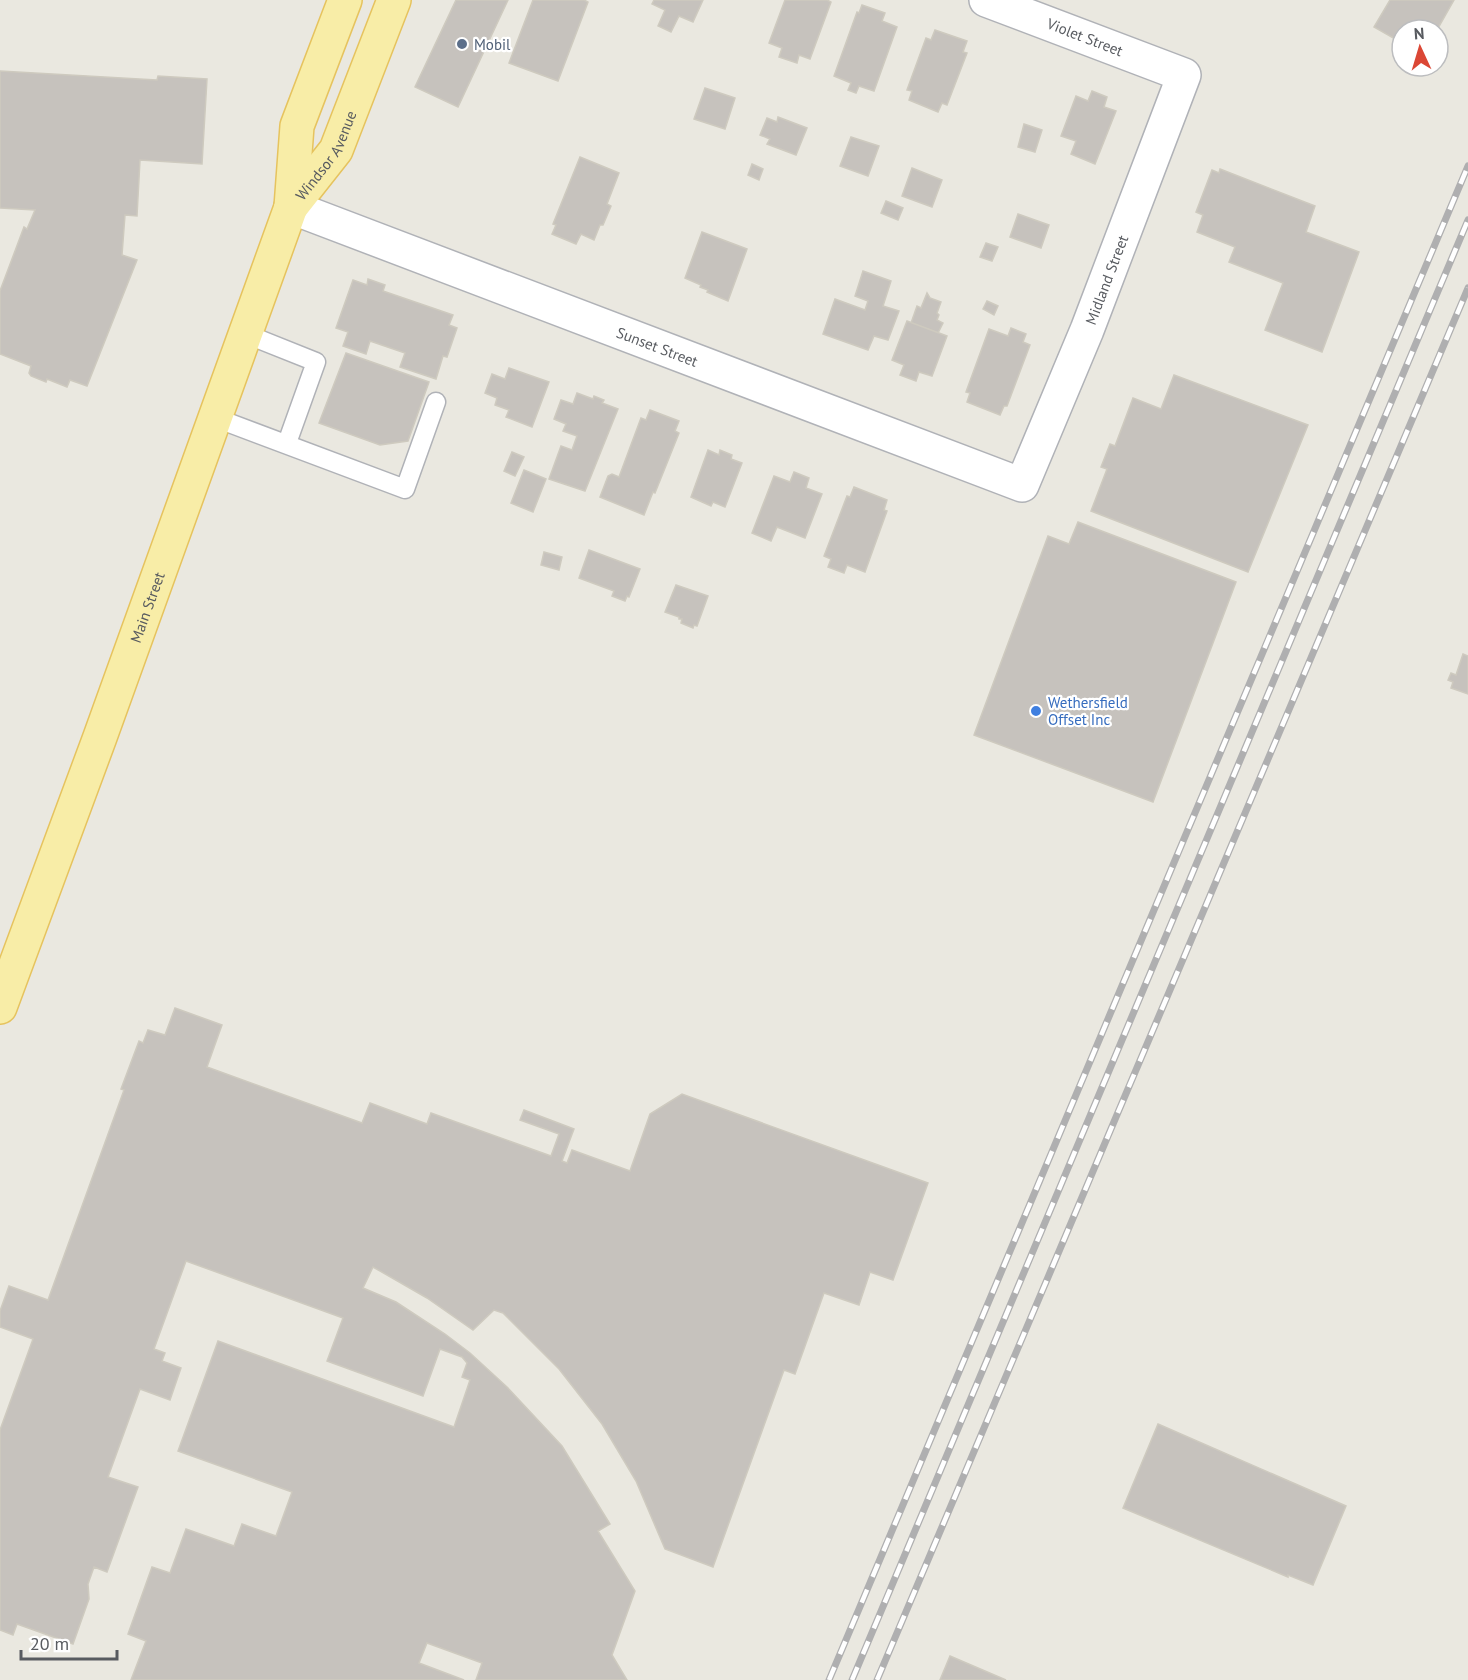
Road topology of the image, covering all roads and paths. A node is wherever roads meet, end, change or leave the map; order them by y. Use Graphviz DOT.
graph roads {
  1 [pos="345,0"];
  2 [pos="394,0"];
  3 [pos="986,0"];
  4 [pos="1184,75"];
  5 [pos="291,207"];
  6 [pos="246,334"];
  7 [pos="436,402"];
  8 [pos="216,418"];
  9 [pos="286,443"];
  10 [pos="1022,485"];
  11 [pos="0,1007"];
  1 -- 5 [label="main road, Windsor Avenue"];
  2 -- 5 [label="main road, Windsor Avenue"];
  3 -- 4 [label="street, Violet Street"];
  4 -- 10 [label="street, Midland Street"];
  5 -- 6 [label="main road, Main Street"];
  5 -- 10 [label="street, Sunset Street"];
  6 -- 8 [label="main road, Main Street"];
  6 -- 9 [label="lane"];
  7 -- 9 [label="lane"];
  8 -- 9 [label="lane"];
  8 -- 11 [label="main road, Main Street"];
}
